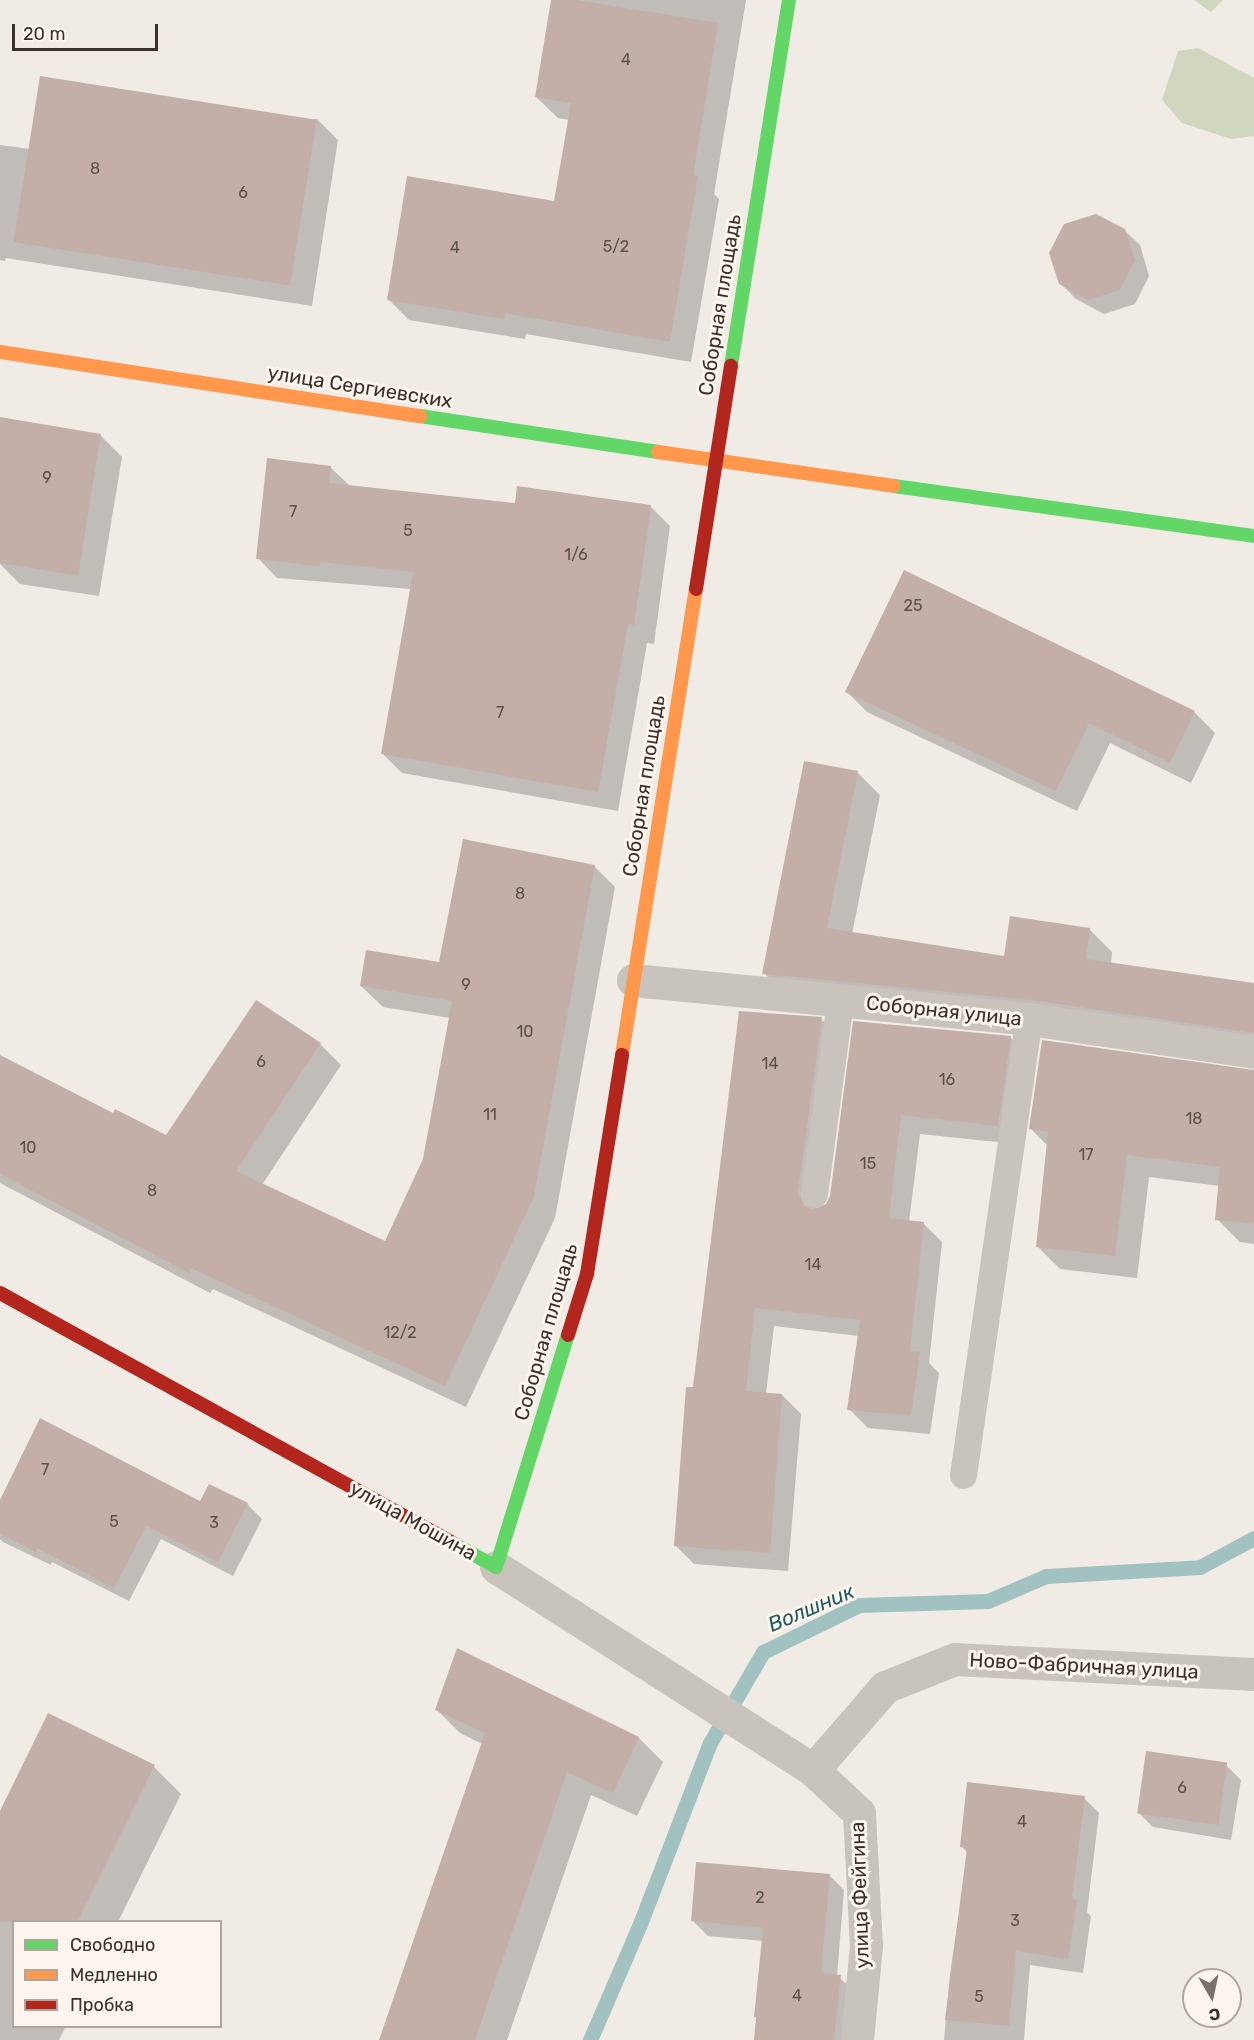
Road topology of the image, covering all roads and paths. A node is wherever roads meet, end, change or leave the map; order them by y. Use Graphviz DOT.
graph roads {
  1 [pos="789,0"];
  2 [pos="0,352"];
  3 [pos="714,461"];
  4 [pos="1254,536"];
  5 [pos="633,980"];
  6 [pos="840,1001"];
  7 [pos="1029,1019"];
  8 [pos="1254,1052"];
  9 [pos="814,1194"];
  10 [pos="0,1293"];
  11 [pos="963,1475"];
  12 [pos="496,1567"];
  13 [pos="1254,1674"];
  14 [pos="813,1770"];
  15 [pos="857,2040"];
  1 -- 3 [label="street, Соборная площадь"];
  2 -- 3 [label="street, улица Сергиевских"];
  3 -- 4 [label="street, улица Сергиевских"];
  3 -- 5 [label="street, Соборная площадь"];
  5 -- 6 [label="street, Соборная улица"];
  5 -- 12 [label="street, Соборная площадь"];
  6 -- 7 [label="street, Соборная улица"];
  6 -- 9 [label="lane"];
  7 -- 8 [label="street, Соборная улица"];
  7 -- 11 [label="lane"];
  10 -- 12 [label="street, улица Мошина"];
  12 -- 14 [label="street, улица Мошина"];
  13 -- 14 [label="street, Ново-Фабричная улица"];
  14 -- 15 [label="street, улица Фейгина"];
}
